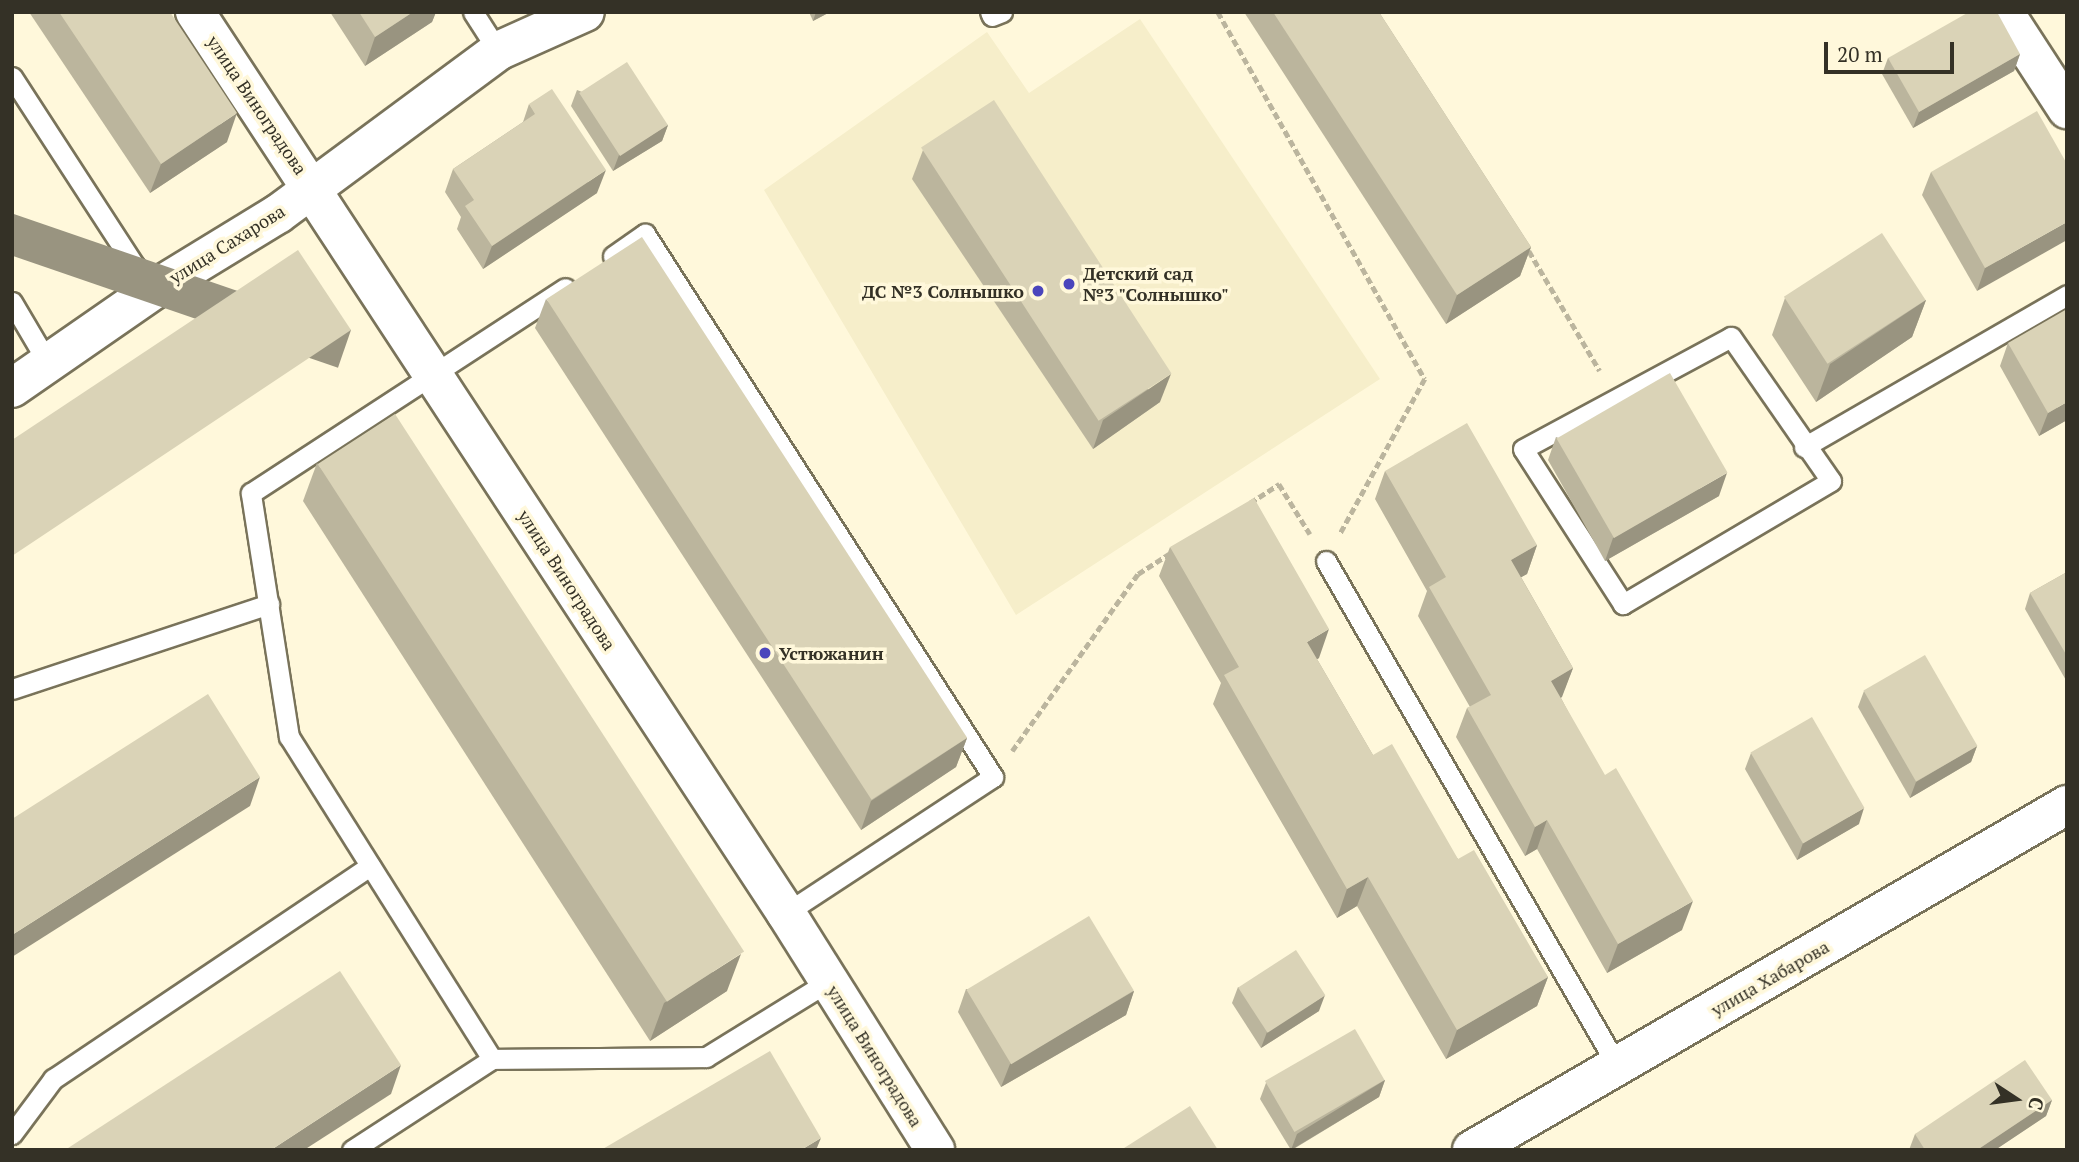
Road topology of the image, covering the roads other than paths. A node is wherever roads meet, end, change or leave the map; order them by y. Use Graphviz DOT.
graph roads {
  1 [pos="195,12"];
  2 [pos="473,12"];
  3 [pos="585,12"];
  4 [pos="990,12"];
  5 [pos="1002,12"];
  6 [pos="2004,12"];
  7 [pos="498,51"];
  8 [pos="12,77"];
  9 [pos="2067,109"];
  10 [pos="312,188"];
  11 [pos="601,264"];
  12 [pos="578,279"];
  13 [pos="155,289"];
  14 [pos="2067,295"];
  15 [pos="12,302"];
  16 [pos="48,363"];
  17 [pos="433,376"];
  18 [pos="12,388"];
  19 [pos="1804,447"];
  20 [pos="1326,561"];
  21 [pos="269,604"];
  22 [pos="12,689"];
  23 [pos="2067,805"];
  24 [pos="370,866"];
  25 [pos="786,913"];
  26 [pos="829,981"];
  27 [pos="492,1059"];
  28 [pos="1618,1068"];
  29 [pos="12,1134"];
  30 [pos="352,1150"];
  31 [pos="935,1150"];
  32 [pos="1472,1150"];
  1 -- 10 [label="street, улица Виноградова"];
  2 -- 7 [label="lane"];
  3 -- 7 [label="street, улица Сахарова"];
  4 -- 5 [label="lane"];
  6 -- 9 [label="street"];
  7 -- 10 [label="street, улица Сахарова"];
  8 -- 13 [label="lane"];
  10 -- 13 [label="street, улица Сахарова"];
  10 -- 17 [label="street, улица Виноградова"];
  11 -- 25 [label="lane"];
  12 -- 17 [label="lane"];
  13 -- 16 [label="street, улица Сахарова"];
  14 -- 19 [label="lane"];
  15 -- 16 [label="lane"];
  16 -- 18 [label="street, улица Сахарова"];
  17 -- 21 [label="lane"];
  17 -- 25 [label="street, улица Виноградова"];
  19 -- 19 [label="lane"];
  20 -- 28 [label="lane"];
  21 -- 22 [label="lane"];
  21 -- 24 [label="lane"];
  23 -- 28 [label="street, улица Хабарова"];
  24 -- 27 [label="lane"];
  24 -- 29 [label="lane"];
  25 -- 26 [label="street, улица Виноградова"];
  26 -- 27 [label="lane"];
  26 -- 31 [label="street, улица Виноградова"];
  27 -- 30 [label="lane"];
  28 -- 32 [label="street, улица Хабарова"];
}
